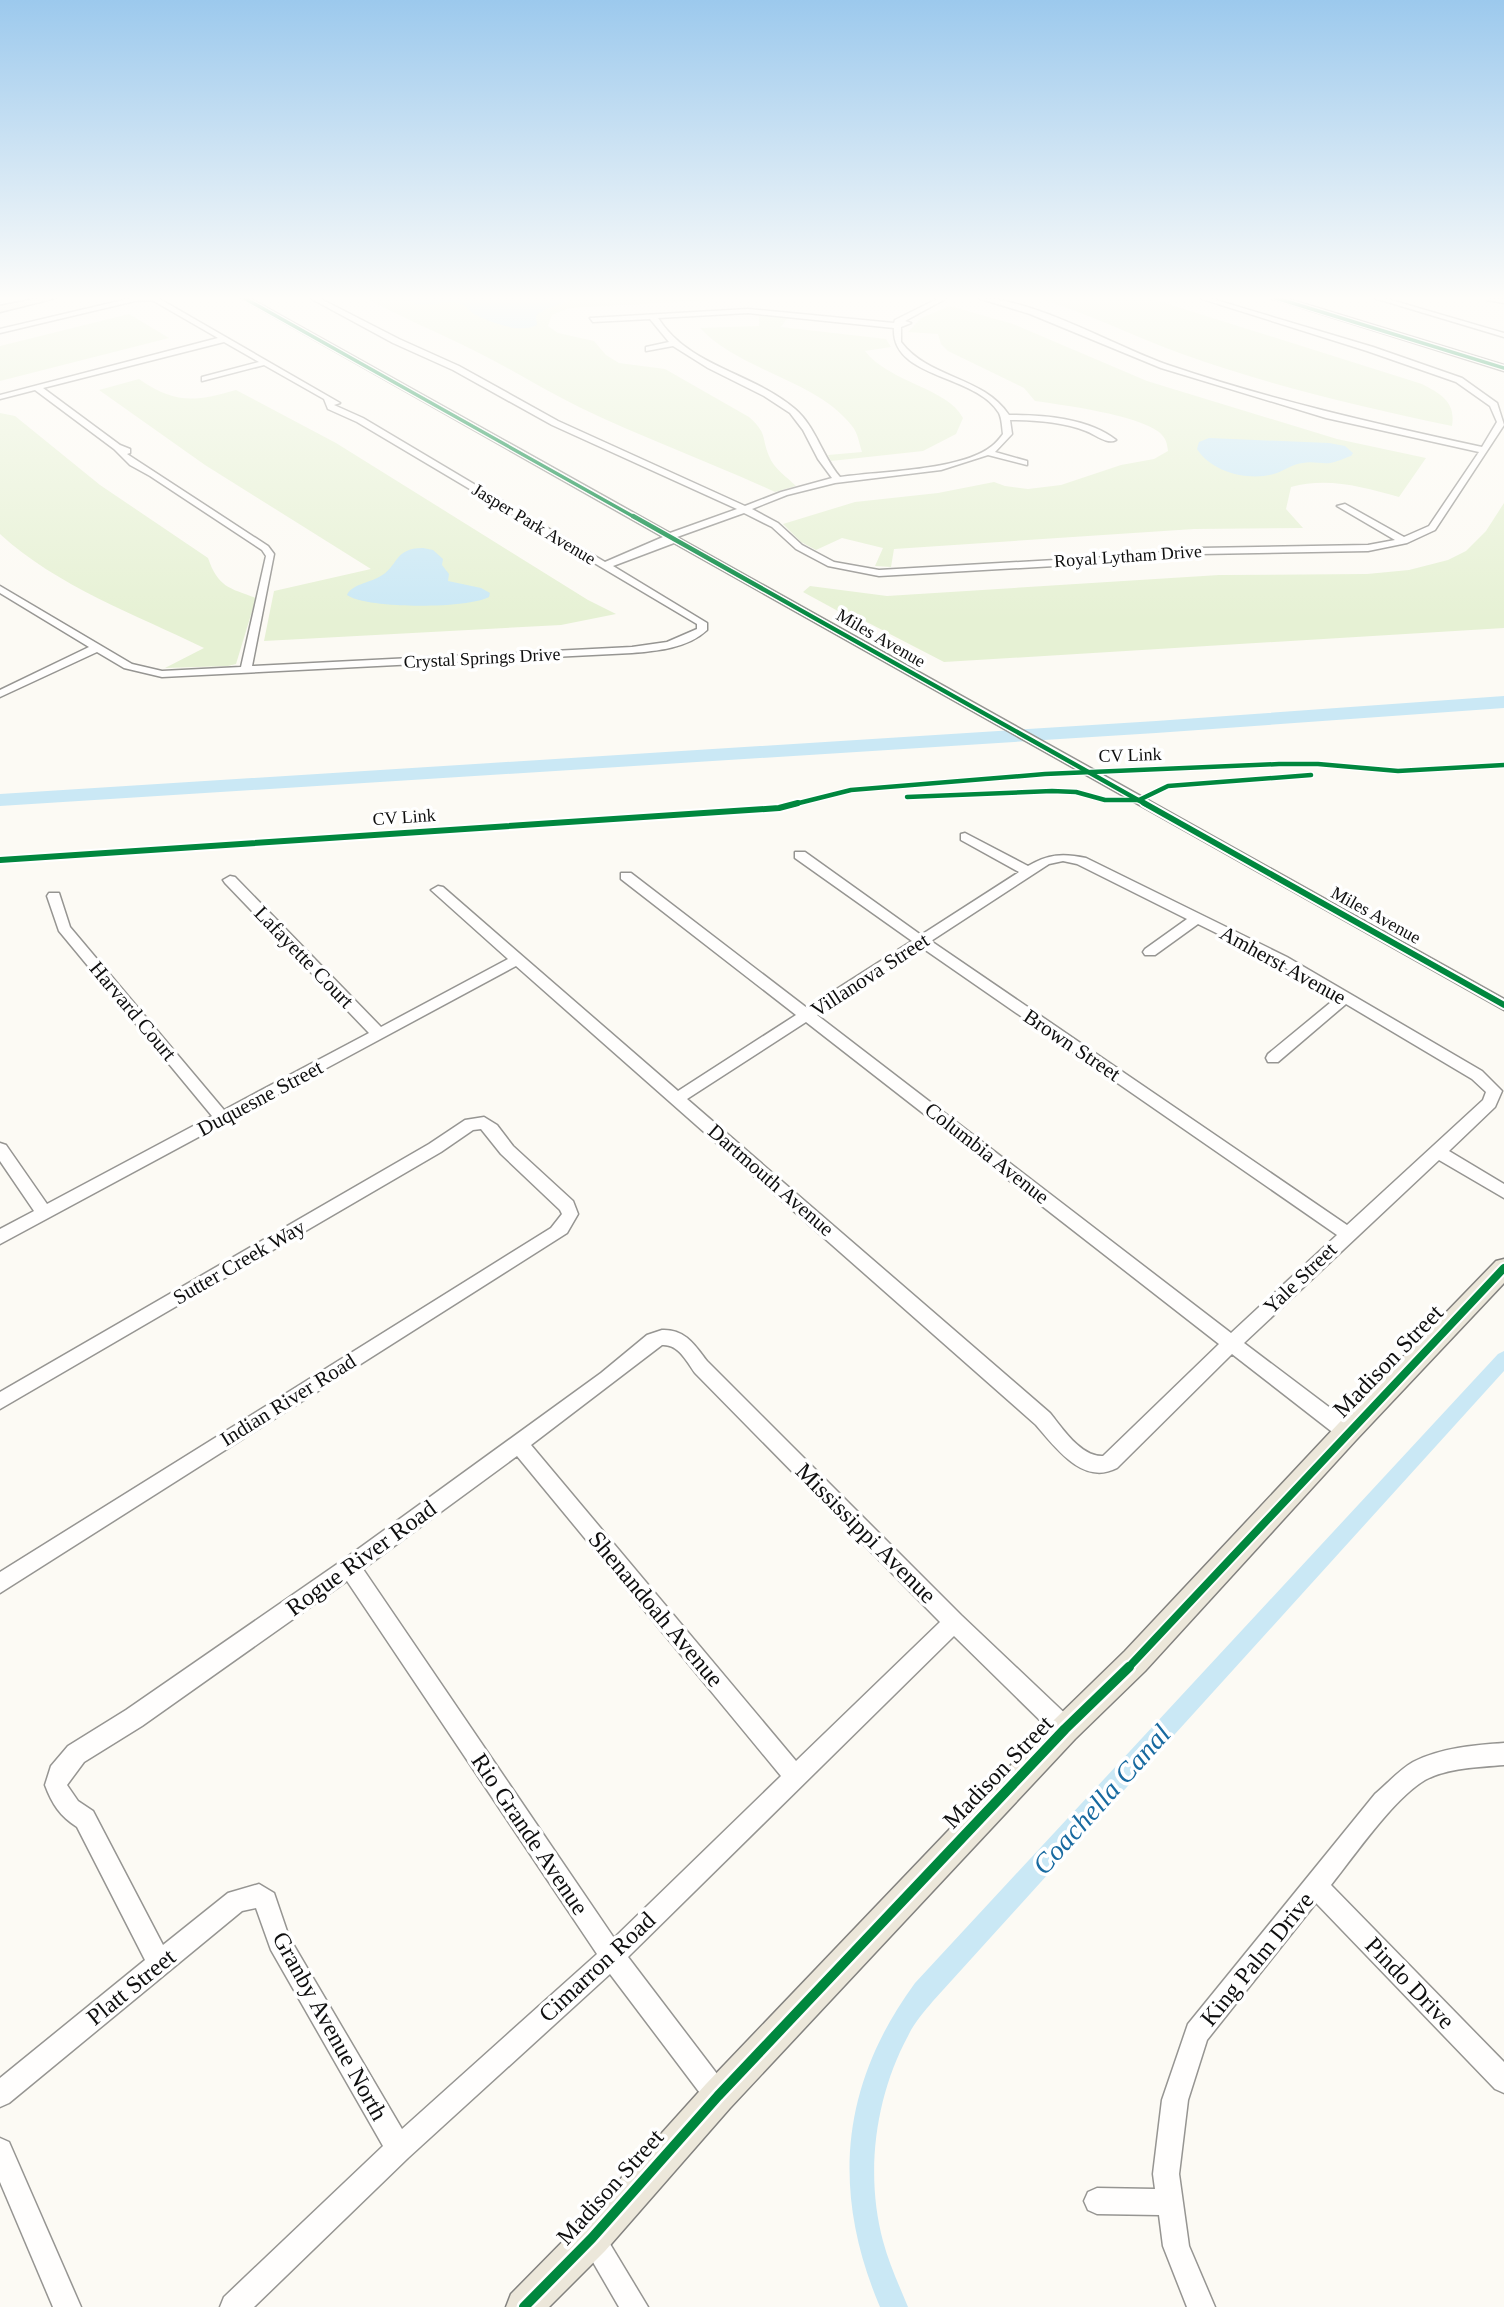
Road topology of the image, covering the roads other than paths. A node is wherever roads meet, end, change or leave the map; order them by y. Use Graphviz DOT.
graph roads {
  1 [pos="61,406"];
  2 [pos="330,406"];
  3 [pos="426,406"];
  4 [pos="435,406"];
  5 [pos="523,406"];
  6 [pos="785,406"];
  7 [pos="1000,406"];
  8 [pos="1295,406"];
  9 [pos="1494,406"];
  10 [pos="1007,418"];
  11 [pos="1112,440"];
  12 [pos="1483,450"];
  13 [pos="987,452"];
  14 [pos="1024,463"];
  15 [pos="838,480"];
  16 [pos="1342,506"];
  17 [pos="745,509"];
  18 [pos="671,539"];
  19 [pos="1404,541"];
  20 [pos="603,566"];
  21 [pos="0,589"];
  22 [pos="702,630"];
  23 [pos="96,648"];
  24 [pos="245,671"];
  25 [pos="0,694"];
  26 [pos="965,837"];
  27 [pos="800,855"];
  28 [pos="1063,857"];
  29 [pos="1029,872"];
  30 [pos="626,876"];
  31 [pos="230,880"];
  32 [pos="438,890"];
  33 [pos="54,896"];
  34 [pos="1197,918"];
  35 [pos="922,941"];
  36 [pos="1150,952"];
  37 [pos="519,959"];
  38 [pos="1345,999"];
  39 [pos="1504,1005"];
  40 [pos="807,1015"];
  41 [pos="379,1034"];
  42 [pos="1273,1058"];
  43 [pos="1494,1091"];
  44 [pos="678,1098"];
  45 [pos="223,1119"];
  46 [pos="477,1123"];
  47 [pos="0,1149"];
  48 [pos="1436,1151"];
  49 [pos="1504,1192"];
  50 [pos="44,1213"];
  51 [pos="1346,1233"];
  52 [pos="0,1237"];
  53 [pos="1504,1268"];
  54 [pos="671,1336"];
  55 [pos="1232,1342"];
  56 [pos="0,1401"];
  57 [pos="1347,1432"];
  58 [pos="518,1443"];
  59 [pos="1104,1465"];
  60 [pos="350,1567"];
  61 [pos="0,1583"];
  62 [pos="954,1622"];
  63 [pos="1065,1729"];
  64 [pos="1504,1754"];
  65 [pos="794,1775"];
  66 [pos="1316,1886"];
  67 [pos="266,1901"];
  68 [pos="612,1956"];
  69 [pos="160,1963"];
  70 [pos="1504,2080"];
  71 [pos="0,2094"];
  72 [pos="718,2096"];
  73 [pos="399,2149"];
  74 [pos="0,2151"];
  75 [pos="1097,2201"];
  76 [pos="1170,2202"];
  77 [pos="592,2238"];
  78 [pos="67,2307"];
  79 [pos="234,2307"];
  80 [pos="524,2307"];
  81 [pos="634,2307"];
  82 [pos="1201,2307"];
  1 -- 24 [label="street"];
  2 -- 20 [label="street, Jasper Park Avenue"];
  3 -- 18 [label="street, Miles Avenue"];
  4 -- 18 [label="street, Miles Avenue"];
  5 -- 17 [label="street, Royal Lytham Drive"];
  6 -- 15 [label="street"];
  7 -- 10 [label="street"];
  8 -- 12 [label="street"];
  9 -- 12 [label="street, Royal Lytham Drive"];
  10 -- 11 [label="street"];
  10 -- 13 [label="street"];
  12 -- 19 [label="street, Royal Lytham Drive"];
  13 -- 14 [label="street"];
  13 -- 15 [label="street"];
  15 -- 17 [label="street"];
  16 -- 19 [label="street"];
  17 -- 18 [label="street"];
  17 -- 19 [label="street, Royal Lytham Drive"];
  18 -- 20 [label="street"];
  18 -- 39 [label="street, Miles Avenue"];
  20 -- 22 [label="street, Jasper Park Avenue"];
  21 -- 23 [label="street, Crystal Springs Drive"];
  22 -- 24 [label="street, Crystal Springs Drive"];
  23 -- 24 [label="street, Crystal Springs Drive"];
  23 -- 25 [label="street"];
  26 -- 29 [label="street"];
  27 -- 35 [label="street, Brown Street"];
  28 -- 29 [label="street, Villanova Street"];
  28 -- 34 [label="street, Amherst Avenue"];
  29 -- 35 [label="street, Villanova Street"];
  30 -- 40 [label="street, Columbia Avenue"];
  31 -- 41 [label="street, Lafayette Court"];
  32 -- 37 [label="street, Dartmouth Avenue"];
  33 -- 45 [label="street, Harvard Court"];
  34 -- 36 [label="street"];
  34 -- 38 [label="street, Amherst Avenue"];
  35 -- 40 [label="street, Villanova Street"];
  35 -- 51 [label="street, Brown Street"];
  37 -- 41 [label="street, Duquesne Street"];
  37 -- 44 [label="street, Dartmouth Avenue"];
  38 -- 42 [label="street"];
  38 -- 43 [label="street, Amherst Avenue"];
  40 -- 44 [label="street, Villanova Street"];
  40 -- 55 [label="street, Columbia Avenue"];
  41 -- 45 [label="street, Duquesne Street"];
  43 -- 48 [label="street, Yale Street"];
  44 -- 59 [label="street, Dartmouth Avenue"];
  45 -- 50 [label="street, Duquesne Street"];
  46 -- 56 [label="street, Sutter Creek Way"];
  46 -- 61 [label="street, Indian River Road"];
  47 -- 50 [label="street"];
  48 -- 49 [label="street"];
  48 -- 51 [label="street, Yale Street"];
  50 -- 52 [label="street, Duquesne Street"];
  51 -- 55 [label="street, Yale Street"];
  53 -- 57 [label="main road, Madison Street"];
  54 -- 58 [label="street, Rogue River Road"];
  54 -- 62 [label="street, Mississippi Avenue"];
  55 -- 57 [label="street, Columbia Avenue"];
  55 -- 59 [label="street, Yale Street"];
  57 -- 63 [label="main road, Madison Street"];
  58 -- 60 [label="street, Rogue River Road"];
  58 -- 65 [label="street, Shenandoah Avenue"];
  60 -- 68 [label="street, Rio Grande Avenue"];
  60 -- 69 [label="street, Rogue River Road"];
  62 -- 63 [label="street, Mississippi Avenue"];
  62 -- 65 [label="street, Cimarron Road"];
  63 -- 72 [label="main road, Madison Street"];
  64 -- 66 [label="street, King Palm Drive"];
  65 -- 68 [label="street, Cimarron Road"];
  66 -- 70 [label="street, Pindo Drive"];
  66 -- 76 [label="street, King Palm Drive"];
  67 -- 69 [label="street, Platt Street"];
  67 -- 73 [label="street, Granby Avenue North"];
  68 -- 72 [label="street, Rio Grande Avenue"];
  68 -- 73 [label="street, Cimarron Road"];
  69 -- 71 [label="street, Platt Street"];
  72 -- 77 [label="main road, Madison Street"];
  73 -- 79 [label="street, Cimarron Road"];
  74 -- 78 [label="street"];
  75 -- 76 [label="street"];
  76 -- 82 [label="street, King Palm Drive"];
  77 -- 80 [label="main road, Madison Street"];
  77 -- 81 [label="street"];
}
